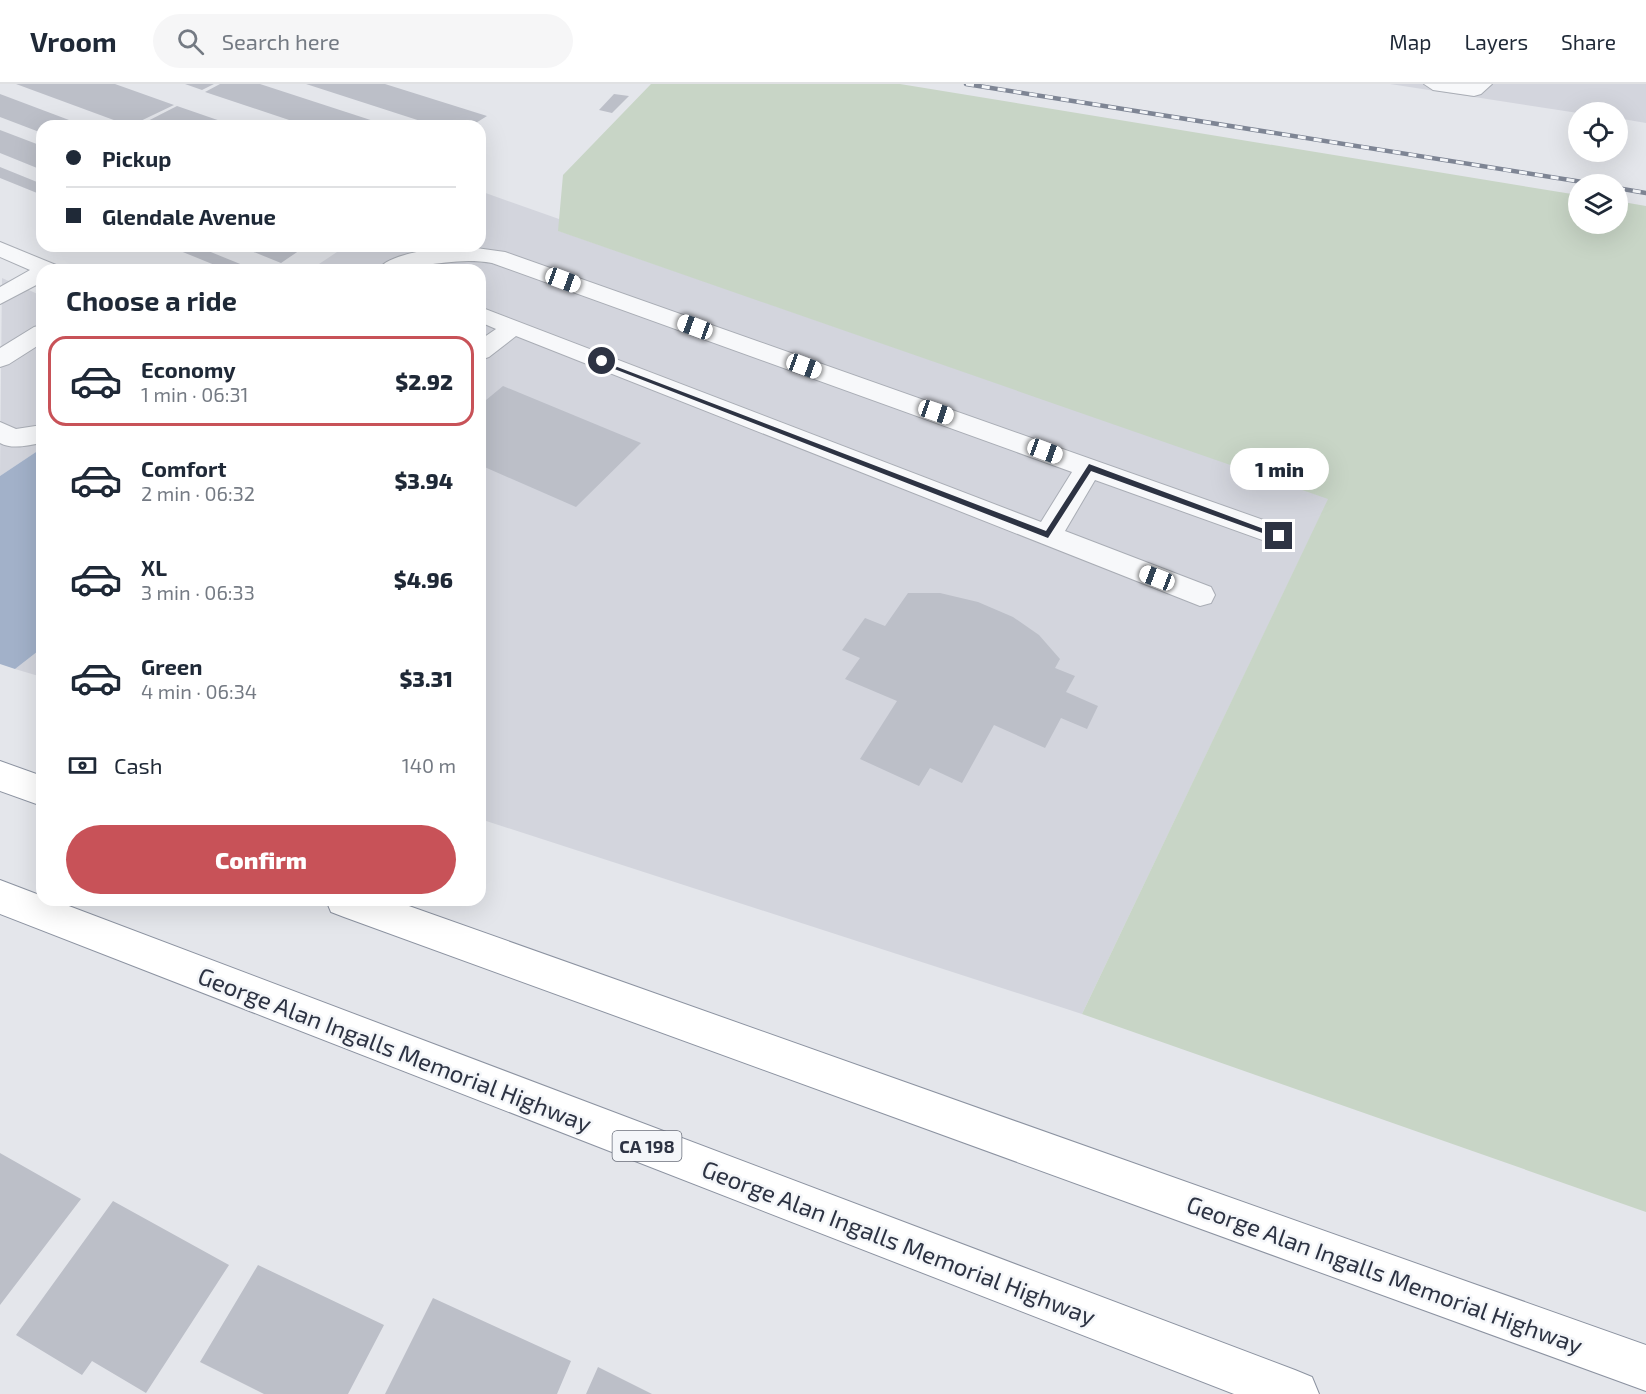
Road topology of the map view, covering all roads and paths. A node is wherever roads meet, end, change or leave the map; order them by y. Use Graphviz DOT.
graph roads {
  1 [pos="1434,84"];
  2 [pos="1483,84"];
  3 [pos="0,249"];
  4 [pos="407,264"];
  5 [pos="36,265"];
  6 [pos="36,276"];
  7 [pos="0,297"];
  8 [pos="486,316"];
  9 [pos="513,327"];
  10 [pos="36,336"];
  11 [pos="486,347"];
  12 [pos="0,359"];
  13 [pos="0,431"];
  14 [pos="36,435"];
  15 [pos="1089,467"];
  16 [pos="1048,535"];
  17 [pos="1279,536"];
  18 [pos="1200,595"];
  19 [pos="0,776"];
  20 [pos="36,790"];
  21 [pos="0,897"];
  22 [pos="361,906"];
  23 [pos="1646,1368"];
  24 [pos="1295,1394"];
  1 -- 2 [label="street"];
  3 -- 5 [label="street"];
  4 -- 15 [label="street"];
  6 -- 7 [label="street"];
  8 -- 9 [label="street"];
  9 -- 11 [label="street"];
  9 -- 16 [label="street"];
  10 -- 12 [label="street"];
  13 -- 14 [label="street"];
  15 -- 16 [label="street"];
  15 -- 17 [label="street"];
  16 -- 18 [label="street"];
  19 -- 20 [label="highway"];
  21 -- 24 [label="highway, George Alan Ingalls Memorial Highway / CA 198"];
  22 -- 23 [label="highway, George Alan Ingalls Memorial Highway"];
}
